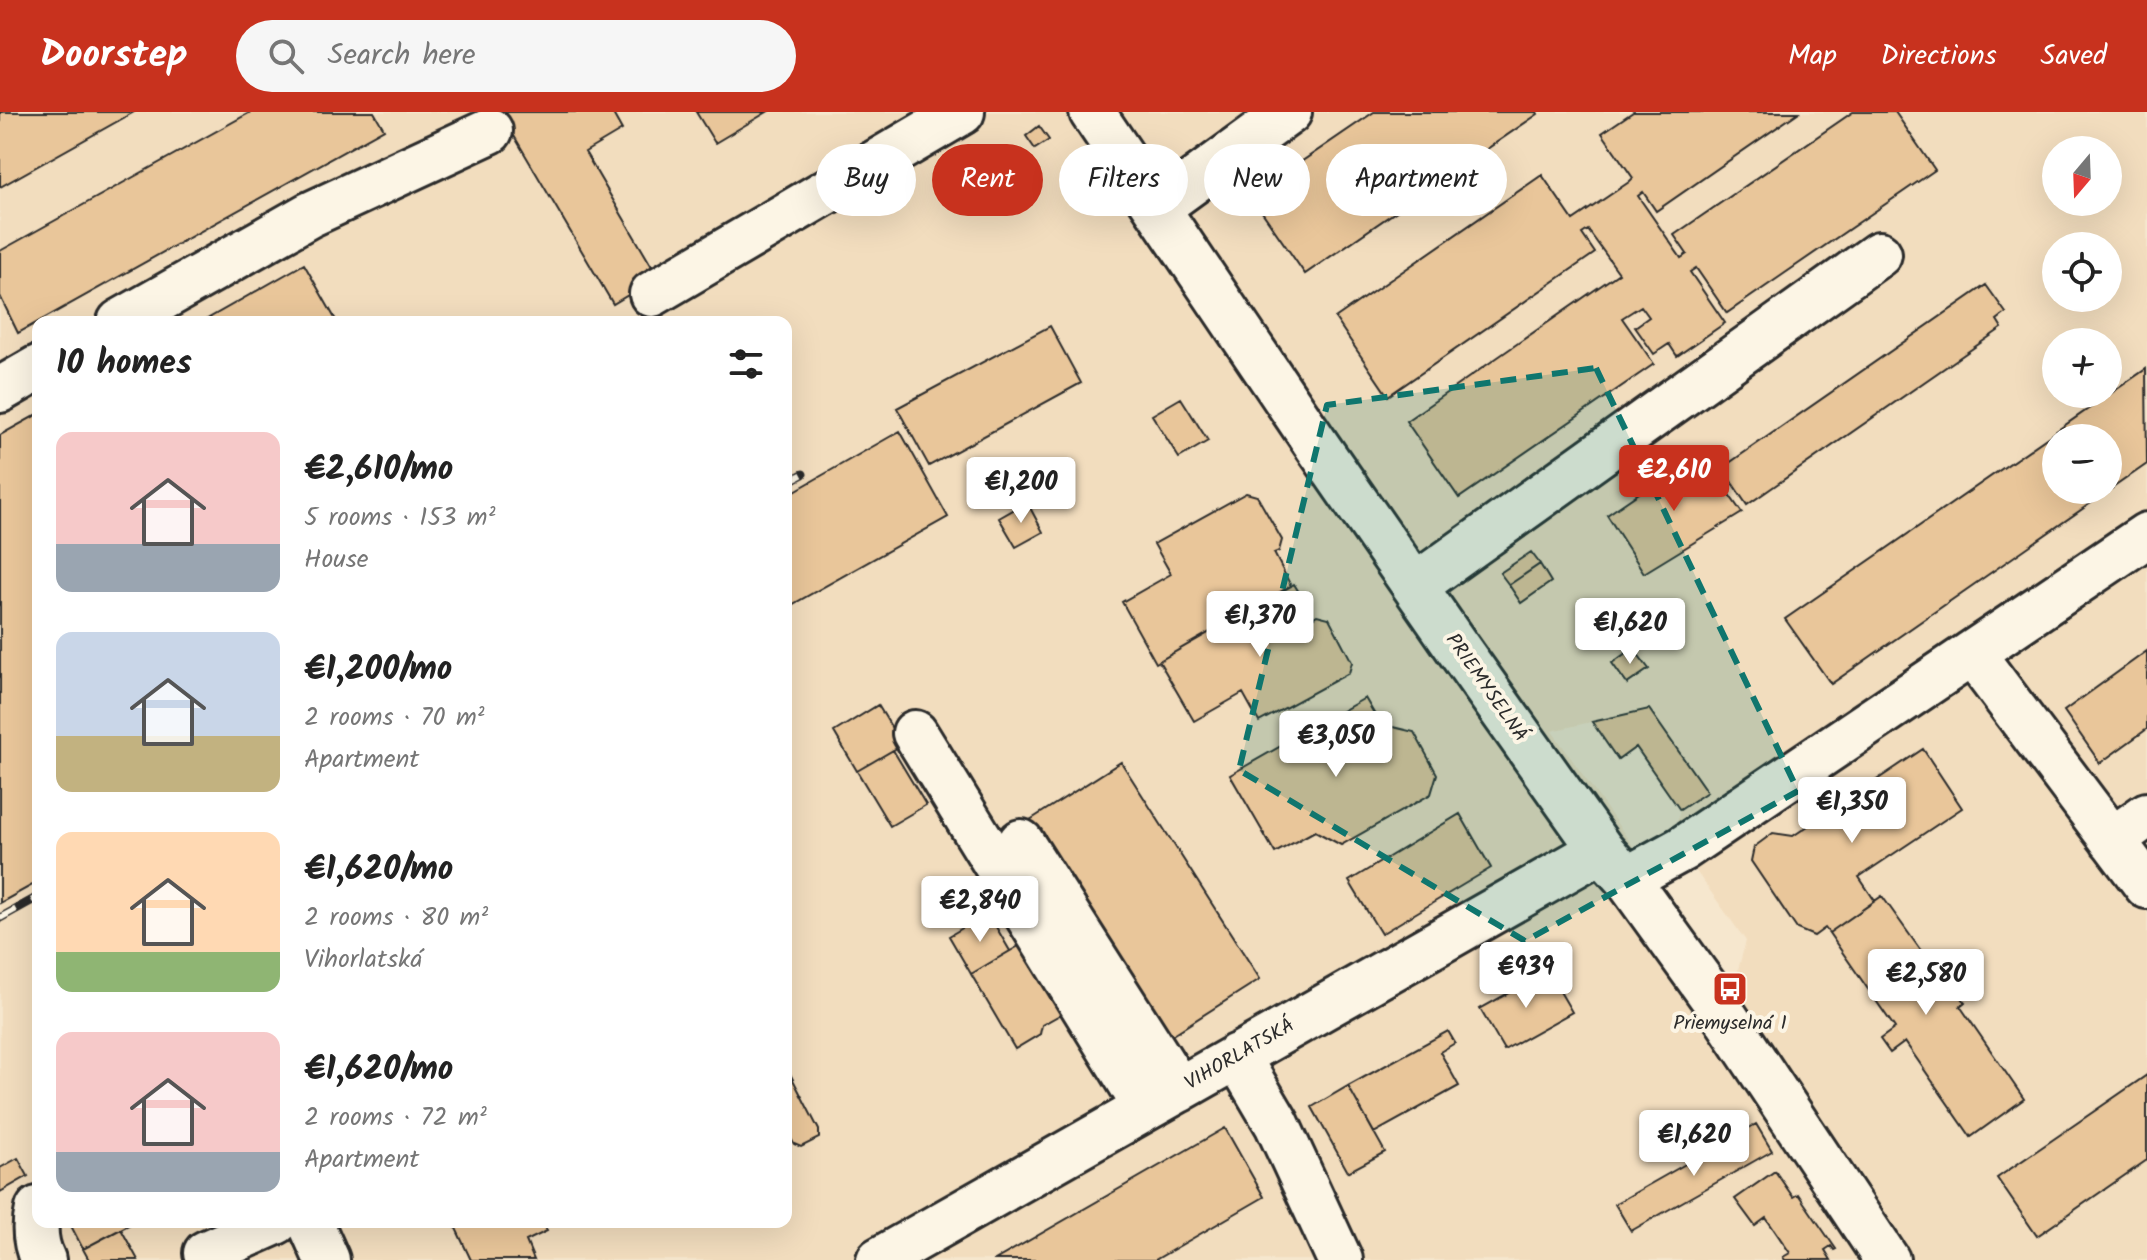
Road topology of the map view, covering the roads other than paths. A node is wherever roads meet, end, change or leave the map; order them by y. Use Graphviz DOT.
graph roads {
  1 [pos="962,112"];
  2 [pos="1092,112"];
  3 [pos="1289,112"];
  4 [pos="490,131"];
  5 [pos="1114,144"];
  6 [pos="1188,185"];
  7 [pos="1162,216"];
  8 [pos="1879,254"];
  9 [pos="652,294"];
  10 [pos="131,316"];
  11 [pos="32,371"];
  12 [pos="0,390"];
  13 [pos="2147,535"];
  14 [pos="1415,586"];
  15 [pos="1972,653"];
  16 [pos="915,733"];
  17 [pos="2147,815"];
  18 [pos="2112,840"];
  19 [pos="1021,842"];
  20 [pos="1614,864"];
  21 [pos="2147,886"];
  22 [pos="1237,1056"];
  23 [pos="1162,1099"];
  24 [pos="35,1228"];
  25 [pos="262,1228"];
  26 [pos="313,1228"];
  27 [pos="43,1260"];
  28 [pos="209,1260"];
  29 [pos="327,1260"];
  30 [pos="879,1260"];
  31 [pos="1340,1260"];
  32 [pos="1887,1260"];
  1 -- 9 [label="street"];
  2 -- 5 [label="street, PRIEMYSELNÁ"];
  3 -- 6 [label="street"];
  4 -- 10 [label="street"];
  7 -- 14 [label="street, PRIEMYSELNÁ"];
  8 -- 14 [label="street"];
  11 -- 12 [label="street"];
  13 -- 15 [label="street, VIHORLATSKÁ"];
  14 -- 20 [label="street, PRIEMYSELNÁ"];
  15 -- 18 [label="street"];
  15 -- 20 [label="street, VIHORLATSKÁ"];
  16 -- 23 [label="street"];
  17 -- 18 [label="street"];
  18 -- 21 [label="street"];
  19 -- 23 [label="street"];
  20 -- 22 [label="street, VIHORLATSKÁ"];
  20 -- 32 [label="street, PRIEMYSELNÁ"];
  22 -- 23 [label="street, VIHORLATSKÁ"];
  22 -- 31 [label="street"];
  23 -- 30 [label="street, VIHORLATSKÁ"];
  24 -- 27 [label="street"];
  25 -- 28 [label="street"];
  26 -- 29 [label="street"];
}
